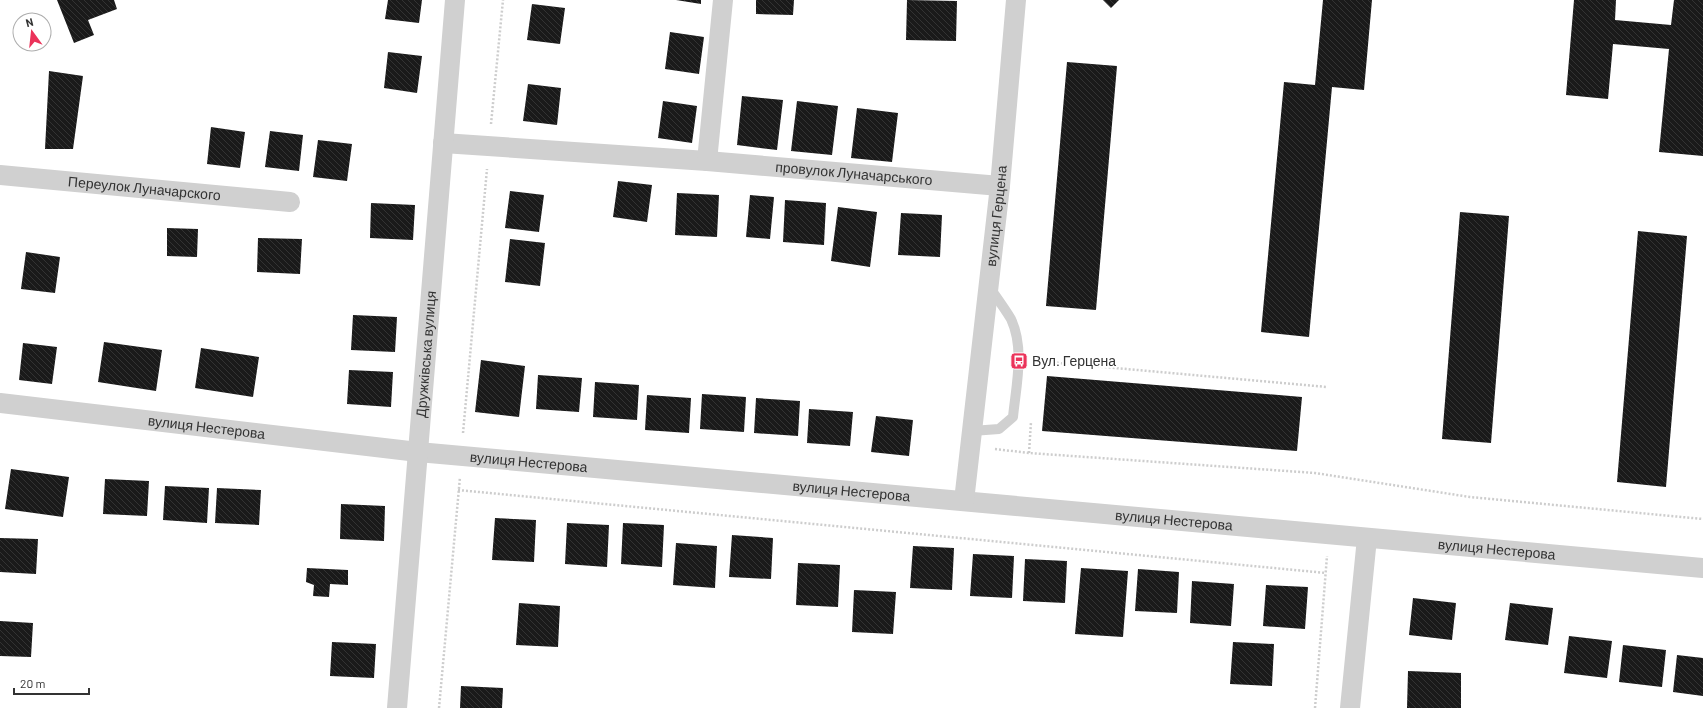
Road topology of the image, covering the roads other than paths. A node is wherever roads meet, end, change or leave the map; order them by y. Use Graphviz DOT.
graph roads {
  1 [pos="455,0"];
  2 [pos="723,0"];
  3 [pos="1016,0"];
  4 [pos="444,143"];
  5 [pos="707,161"];
  6 [pos="0,174"];
  7 [pos="1000,186"];
  8 [pos="290,202"];
  9 [pos="988,286"];
  10 [pos="0,403"];
  11 [pos="971,438"];
  12 [pos="418,452"];
  13 [pos="964,501"];
  14 [pos="1367,538"];
  15 [pos="1703,568"];
  16 [pos="397,708"];
  17 [pos="1350,708"];
  1 -- 4 [label="street, Дружківська вулиця"];
  2 -- 5 [label="street"];
  3 -- 7 [label="street, вулиця Герцена"];
  4 -- 5 [label="street, провулок Луначарського"];
  4 -- 12 [label="street, Дружківська вулиця"];
  5 -- 7 [label="street, провулок Луначарського"];
  6 -- 8 [label="street, Переулок Луначарского"];
  7 -- 9 [label="street, вулиця Герцена"];
  9 -- 11 [label="street, вулиця Герцена"];
  9 -- 11 [label="lane"];
  10 -- 12 [label="street, вулиця Нестерова"];
  11 -- 13 [label="street, вулиця Герцена"];
  12 -- 13 [label="street, вулиця Нестерова"];
  12 -- 16 [label="street, Дружківська вулиця"];
  13 -- 14 [label="street, вулиця Нестерова"];
  14 -- 15 [label="street, вулиця Нестерова"];
  14 -- 17 [label="street"];
}
